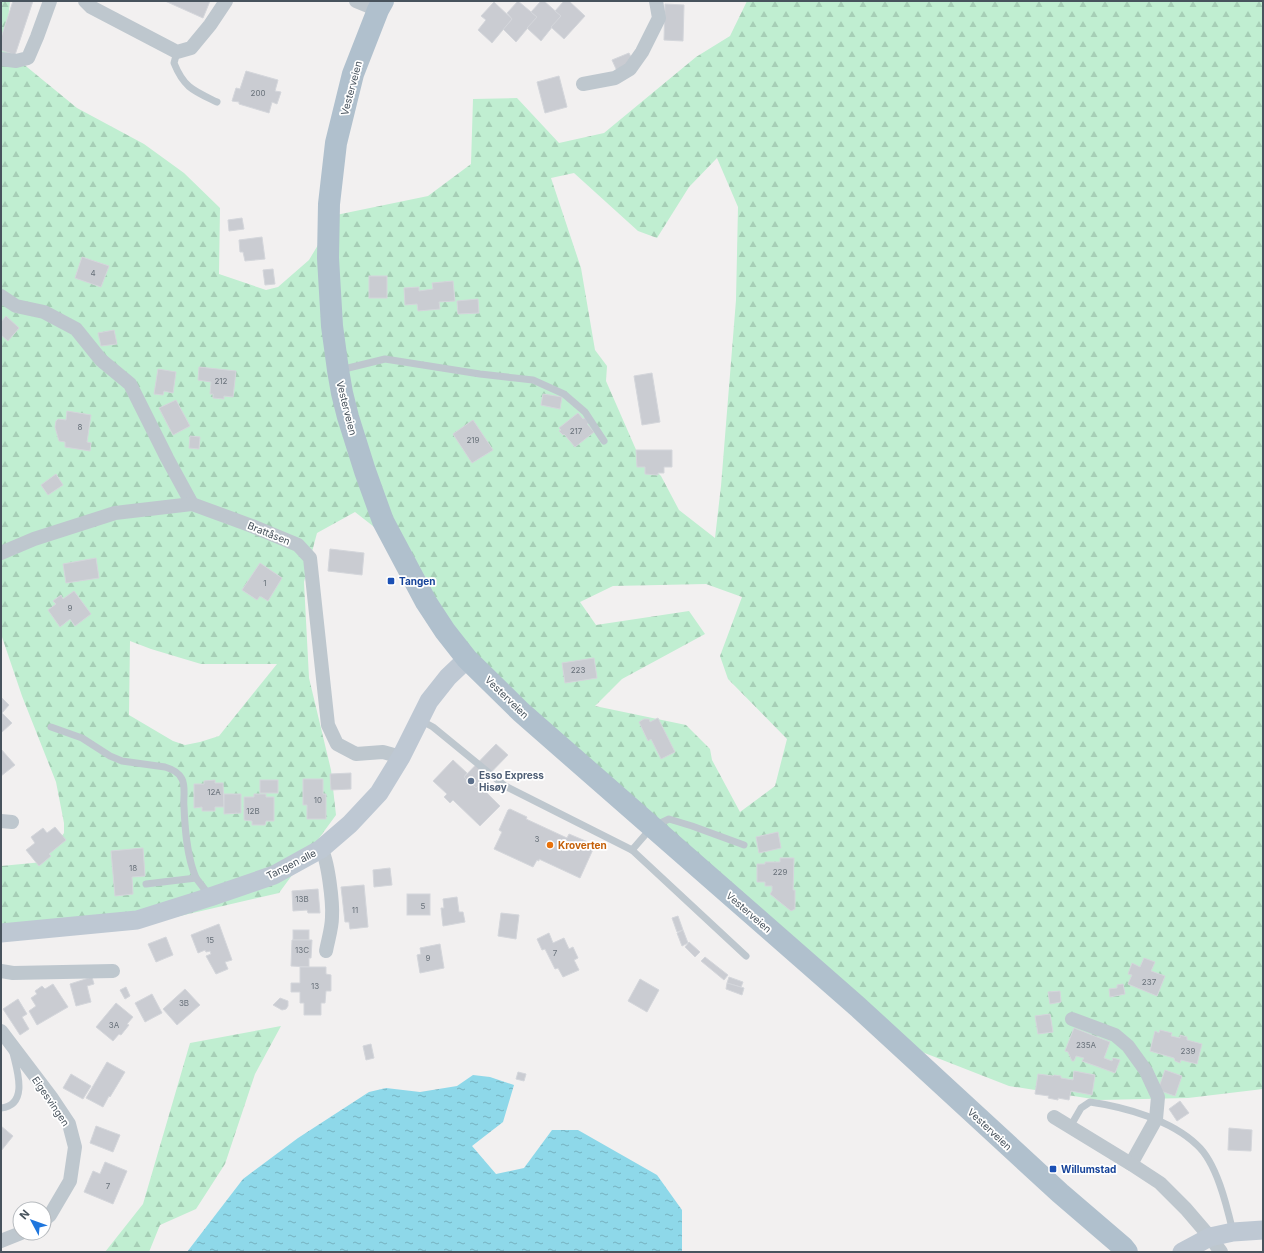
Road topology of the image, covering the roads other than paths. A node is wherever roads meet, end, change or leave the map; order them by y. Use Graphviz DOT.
graph roads {
  1 [pos="50,1"];
  2 [pos="85,1"];
  3 [pos="226,1"];
  4 [pos="356,1"];
  5 [pos="656,1"];
  6 [pos="380,6"];
  7 [pos="177,52"];
  8 [pos="1,59"];
  9 [pos="583,84"];
  10 [pos="217,102"];
  11 [pos="1,296"];
  12 [pos="338,370"];
  13 [pos="604,441"];
  14 [pos="192,504"];
  15 [pos="1,553"];
  16 [pos="467,659"];
  17 [pos="420,720"];
  18 [pos="51,727"];
  19 [pos="401,757"];
  20 [pos="652,826"];
  21 [pos="744,845"];
  22 [pos="321,849"];
  23 [pos="632,850"];
  24 [pos="196,878"];
  25 [pos="146,884"];
  26 [pos="210,897"];
  27 [pos="1,933"];
  28 [pos="326,951"];
  29 [pos="746,956"];
  30 [pos="1,971"];
  31 [pos="113,971"];
  32 [pos="1072,1019"];
  33 [pos="1,1031"];
  34 [pos="10,1043"];
  35 [pos="1,1108"];
  36 [pos="1054,1117"];
  37 [pos="1156,1119"];
  38 [pos="1070,1127"];
  39 [pos="1131,1164"];
  40 [pos="1060,1193"];
  41 [pos="52,1212"];
  42 [pos="1263,1230"];
  43 [pos="1233,1232"];
  44 [pos="12,1237"];
  45 [pos="1,1241"];
  46 [pos="1216,1244"];
  47 [pos="1112,1252"];
  48 [pos="1126,1252"];
  49 [pos="1182,1252"];
  1 -- 8 [label="street"];
  2 -- 7 [label="street"];
  3 -- 7 [label="street"];
  4 -- 6 [label="street, Vesterveien"];
  5 -- 9 [label="street"];
  6 -- 12 [label="main road, Vesterveien"];
  7 -- 10 [label="lane"];
  11 -- 14 [label="street"];
  12 -- 13 [label="lane"];
  12 -- 16 [label="main road, Vesterveien"];
  14 -- 15 [label="street, Brattåsen"];
  14 -- 19 [label="street, Brattåsen"];
  16 -- 17 [label="main road, Tangen alle"];
  16 -- 20 [label="main road, Vesterveien"];
  17 -- 19 [label="main road, Tangen alle"];
  17 -- 23 [label="lane"];
  18 -- 24 [label="lane"];
  19 -- 22 [label="main road, Tangen alle"];
  20 -- 21 [label="lane"];
  20 -- 23 [label="lane"];
  20 -- 40 [label="main road, Vesterveien"];
  22 -- 26 [label="main road, Tangen alle"];
  22 -- 28 [label="street"];
  23 -- 29 [label="lane"];
  24 -- 25 [label="lane"];
  24 -- 26 [label="lane"];
  26 -- 27 [label="main road, Tangen alle"];
  30 -- 31 [label="street"];
  32 -- 37 [label="street"];
  33 -- 34 [label="street, Eigesvingen"];
  34 -- 35 [label="lane"];
  34 -- 41 [label="street, Eigesvingen"];
  36 -- 38 [label="street"];
  37 -- 38 [label="lane"];
  37 -- 39 [label="street"];
  37 -- 43 [label="lane"];
  38 -- 39 [label="street"];
  39 -- 46 [label="street"];
  40 -- 47 [label="main road, Vesterveien"];
  40 -- 48 [label="main road, Vesterveien"];
  42 -- 43 [label="main road"];
  43 -- 46 [label="main road"];
  44 -- 45 [label="street"];
  46 -- 49 [label="main road"];
}
